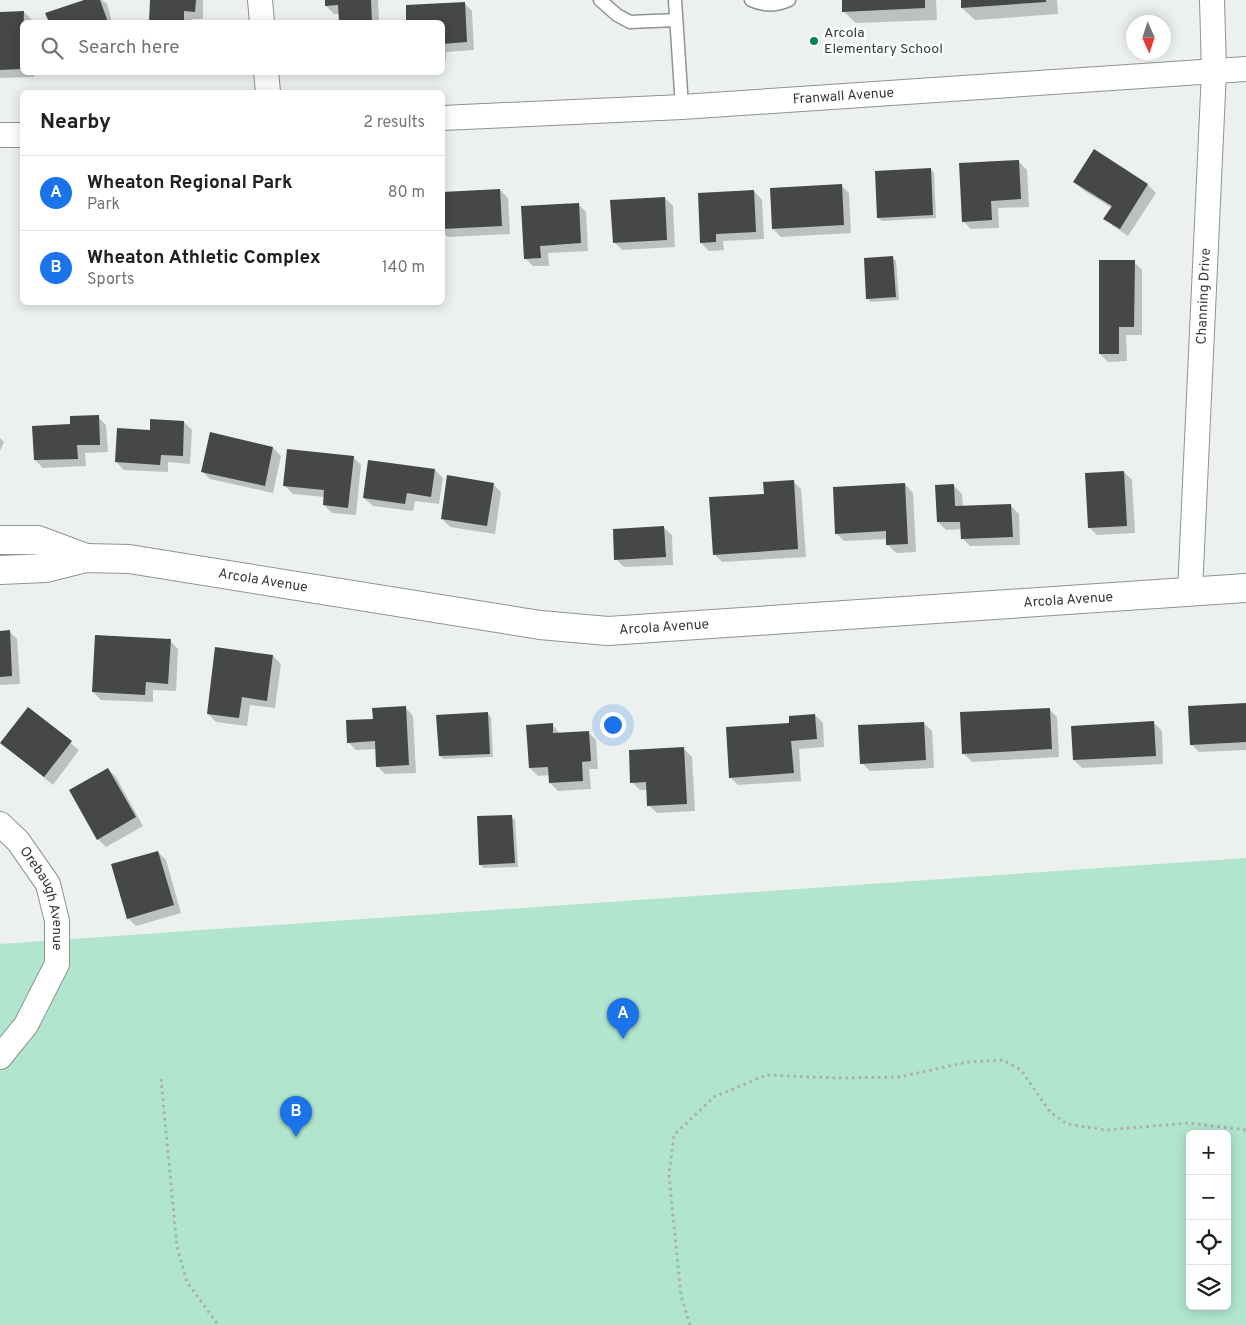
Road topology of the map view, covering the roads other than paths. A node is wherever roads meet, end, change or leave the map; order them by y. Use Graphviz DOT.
graph roads {
  1 [pos="260,0"];
  2 [pos="600,0"];
  3 [pos="675,0"];
  4 [pos="751,0"];
  5 [pos="789,0"];
  6 [pos="1212,0"];
  7 [pos="262,20"];
  8 [pos="676,20"];
  9 [pos="1246,69"];
  10 [pos="1214,71"];
  11 [pos="266,75"];
  12 [pos="268,90"];
  13 [pos="682,107"];
  14 [pos="445,118"];
  15 [pos="20,134"];
  16 [pos="0,135"];
  17 [pos="0,540"];
  18 [pos="86,558"];
  19 [pos="0,570"];
  20 [pos="1246,588"];
  21 [pos="1190,592"];
  22 [pos="0,824"];
  23 [pos="0,1057"];
  1 -- 7 [label="street"];
  2 -- 8 [label="lane"];
  3 -- 8 [label="lane"];
  4 -- 5 [label="lane"];
  6 -- 10 [label="street, Channing Drive"];
  8 -- 13 [label="lane"];
  9 -- 10 [label="street, Franwall Avenue"];
  10 -- 13 [label="street, Franwall Avenue"];
  10 -- 21 [label="street, Channing Drive"];
  11 -- 12 [label="street"];
  13 -- 14 [label="street, Franwall Avenue"];
  15 -- 16 [label="street"];
  17 -- 18 [label="street, Arcola Avenue"];
  18 -- 19 [label="street, Arcola Avenue"];
  18 -- 21 [label="street, Arcola Avenue"];
  20 -- 21 [label="street, Arcola Avenue"];
  22 -- 23 [label="street, Orebaugh Avenue"];
}
